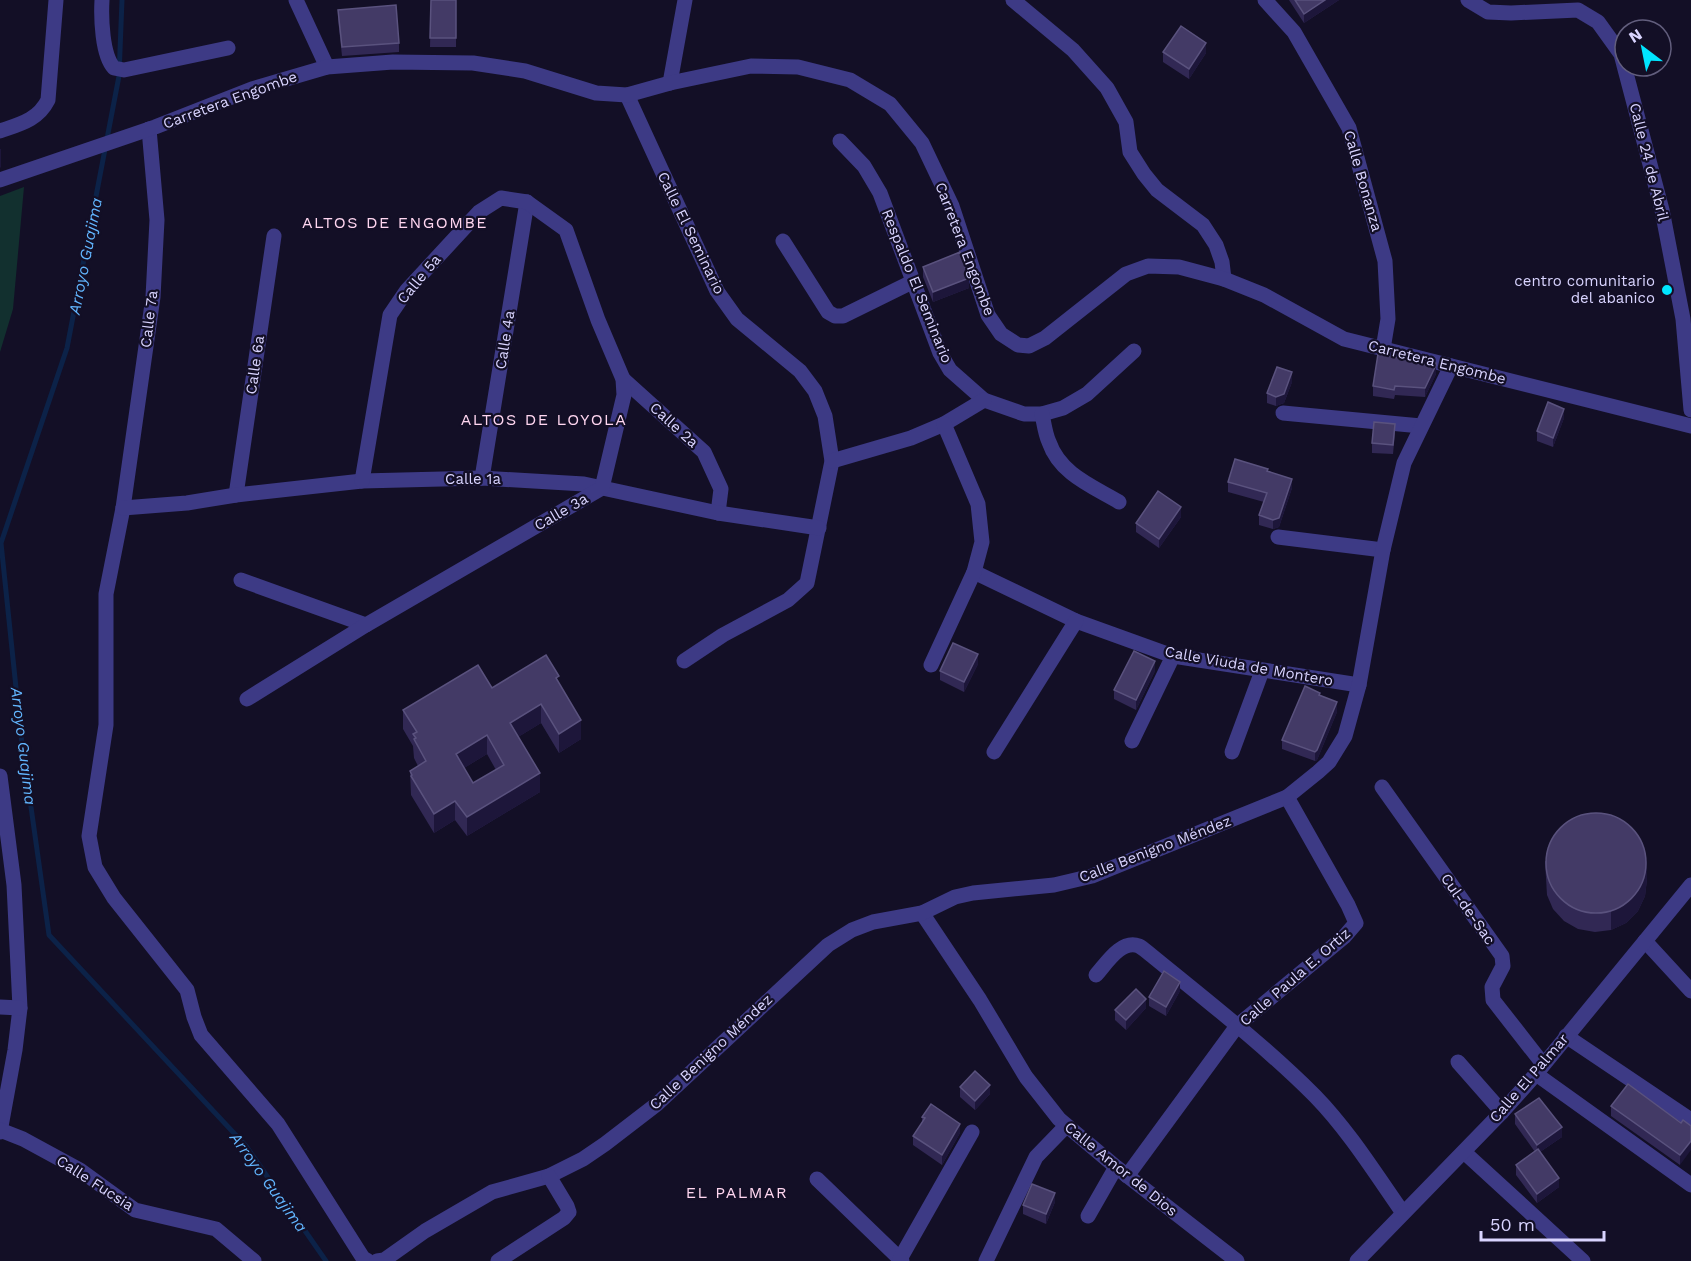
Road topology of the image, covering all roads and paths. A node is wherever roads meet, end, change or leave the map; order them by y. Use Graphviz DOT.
graph roads {
  1 [pos="56,0"];
  2 [pos="102,0"];
  3 [pos="296,0"];
  4 [pos="685,0"];
  5 [pos="1013,0"];
  6 [pos="1265,0"];
  7 [pos="1468,0"];
  8 [pos="1488,6"];
  9 [pos="228,48"];
  10 [pos="327,68"];
  11 [pos="670,83"];
  12 [pos="627,95"];
  13 [pos="149,129"];
  14 [pos="0,131"];
  15 [pos="840,141"];
  16 [pos="0,180"];
  17 [pos="528,202"];
  18 [pos="274,236"];
  19 [pos="783,241"];
  20 [pos="1224,279"];
  21 [pos="914,281"];
  22 [pos="1383,349"];
  23 [pos="1134,351"];
  24 [pos="1451,366"];
  25 [pos="623,379"];
  26 [pos="984,400"];
  27 [pos="1691,410"];
  28 [pos="1283,413"];
  29 [pos="1042,414"];
  30 [pos="944,424"];
  31 [pos="1421,426"];
  32 [pos="1691,426"];
  33 [pos="832,461"];
  34 [pos="482,478"];
  35 [pos="362,481"];
  36 [pos="602,488"];
  37 [pos="236,495"];
  38 [pos="1119,502"];
  39 [pos="123,508"];
  40 [pos="718,513"];
  41 [pos="819,528"];
  42 [pos="1278,537"];
  43 [pos="1383,550"];
  44 [pos="974,572"];
  45 [pos="241,580"];
  46 [pos="1076,621"];
  47 [pos="366,625"];
  48 [pos="1173,656"];
  49 [pos="684,661"];
  50 [pos="931,665"];
  51 [pos="1262,671"];
  52 [pos="1359,685"];
  53 [pos="247,699"];
  54 [pos="1131,741"];
  55 [pos="994,752"];
  56 [pos="1232,753"];
  57 [pos="0,776"];
  58 [pos="1382,787"];
  59 [pos="1287,797"];
  60 [pos="1691,885"];
  61 [pos="922,913"];
  62 [pos="1645,941"];
  63 [pos="1096,975"];
  64 [pos="1691,991"];
  65 [pos="0,1007"];
  66 [pos="20,1008"];
  67 [pos="1237,1026"];
  68 [pos="1566,1036"];
  69 [pos="1458,1062"];
  70 [pos="1540,1069"];
  71 [pos="1502,1112"];
  72 [pos="1691,1120"];
  73 [pos="1066,1126"];
  74 [pos="0,1131"];
  75 [pos="972,1132"];
  76 [pos="1464,1152"];
  77 [pos="1121,1171"];
  78 [pos="549,1176"];
  79 [pos="817,1179"];
  80 [pos="1691,1185"];
  81 [pos="1403,1213"];
  82 [pos="1088,1216"];
  83 [pos="901,1260"];
  84 [pos="254,1261"];
  85 [pos="378,1261"];
  86 [pos="498,1261"];
  87 [pos="986,1261"];
  88 [pos="1237,1261"];
  89 [pos="1358,1261"];
  90 [pos="1583,1261"];
  1 -- 14 [label="street"];
  2 -- 9 [label="street"];
  3 -- 10 [label="street"];
  4 -- 11 [label="street"];
  5 -- 20 [label="street"];
  6 -- 22 [label="street, Calle Bonanza"];
  7 -- 8 [label="street, Calle 24 de Abril"];
  8 -- 27 [label="street, Calle 24 de Abril"];
  10 -- 12 [label="street, Carretera Engombe"];
  10 -- 13 [label="street, Carretera Engombe"];
  11 -- 12 [label="street, Carretera Engombe"];
  11 -- 20 [label="street, Carretera Engombe"];
  12 -- 33 [label="street, Calle El Seminario"];
  13 -- 16 [label="street, Carretera Engombe"];
  13 -- 39 [label="street, Calle 7a"];
  15 -- 21 [label="street, Respaldo El Seminario"];
  17 -- 25 [label="street, Calle 3a"];
  17 -- 34 [label="street, Calle 4a"];
  17 -- 35 [label="street, Calle 5a"];
  18 -- 37 [label="street, Calle 6a"];
  19 -- 21 [label="street"];
  20 -- 22 [label="street, Carretera Engombe"];
  21 -- 26 [label="street, Respaldo El Seminario"];
  22 -- 24 [label="street, Carretera Engombe"];
  23 -- 29 [label="street, Respaldo El Seminario"];
  24 -- 31 [label="street, Calle Benigno Méndez"];
  24 -- 32 [label="street, Carretera Engombe"];
  25 -- 36 [label="street, Calle 3a"];
  25 -- 40 [label="street, Calle 2a"];
  26 -- 29 [label="street, Respaldo El Seminario"];
  26 -- 30 [label="street"];
  28 -- 31 [label="street"];
  29 -- 38 [label="street"];
  30 -- 33 [label="street"];
  30 -- 44 [label="street"];
  31 -- 43 [label="street, Calle Benigno Méndez"];
  33 -- 41 [label="street, Calle El Seminario"];
  34 -- 35 [label="street, Calle 1a"];
  34 -- 36 [label="street, Calle 1a"];
  35 -- 37 [label="street, Calle 1a"];
  36 -- 40 [label="street, Calle 1a"];
  36 -- 47 [label="street, Calle 3a"];
  37 -- 39 [label="street, Calle 1a"];
  39 -- 85 [label="street, Calle Benigno Méndez"];
  40 -- 41 [label="street, Calle 1a"];
  41 -- 49 [label="street, Calle El Seminario"];
  42 -- 43 [label="street"];
  43 -- 52 [label="street, Calle Benigno Méndez"];
  44 -- 46 [label="street, Calle Viuda de Montero"];
  44 -- 50 [label="street"];
  45 -- 47 [label="street"];
  46 -- 48 [label="street, Calle Viuda de Montero"];
  46 -- 55 [label="street"];
  47 -- 53 [label="street, Calle 3a"];
  48 -- 51 [label="street, Calle Viuda de Montero"];
  48 -- 54 [label="street"];
  51 -- 52 [label="street, Calle Viuda de Montero"];
  51 -- 56 [label="street"];
  52 -- 59 [label="street, Calle Benigno Méndez"];
  57 -- 66 [label="street"];
  58 -- 70 [label="street, Cul-de-Sac"];
  59 -- 61 [label="street, Calle Benigno Méndez"];
  59 -- 67 [label="street, Calle Paula E. Ortiz"];
  60 -- 62 [label="street, Calle El Palmar"];
  61 -- 73 [label="street, Calle Amor de Dios"];
  61 -- 78 [label="street, Calle Benigno Méndez"];
  62 -- 64 [label="street"];
  62 -- 68 [label="street, Calle El Palmar"];
  63 -- 67 [label="street"];
  65 -- 66 [label="street"];
  66 -- 74 [label="street"];
  67 -- 77 [label="street, Calle Paula E. Ortiz"];
  67 -- 81 [label="street"];
  68 -- 70 [label="street, Calle El Palmar"];
  68 -- 72 [label="street"];
  69 -- 71 [label="street"];
  70 -- 71 [label="street, Calle El Palmar"];
  70 -- 80 [label="street, Cul-de-Sac"];
  71 -- 76 [label="street, Calle El Palmar"];
  73 -- 77 [label="street, Calle Amor de Dios"];
  73 -- 87 [label="street"];
  74 -- 84 [label="street, Calle Fucsia"];
  75 -- 83 [label="street"];
  76 -- 81 [label="street, Calle El Palmar"];
  76 -- 90 [label="street"];
  77 -- 82 [label="street, Calle Paula E. Ortiz"];
  77 -- 88 [label="street, Calle Amor de Dios"];
  78 -- 85 [label="street, Calle Benigno Méndez"];
  78 -- 86 [label="street"];
  79 -- 83 [label="street"];
  81 -- 89 [label="street, Calle El Palmar"];
}
